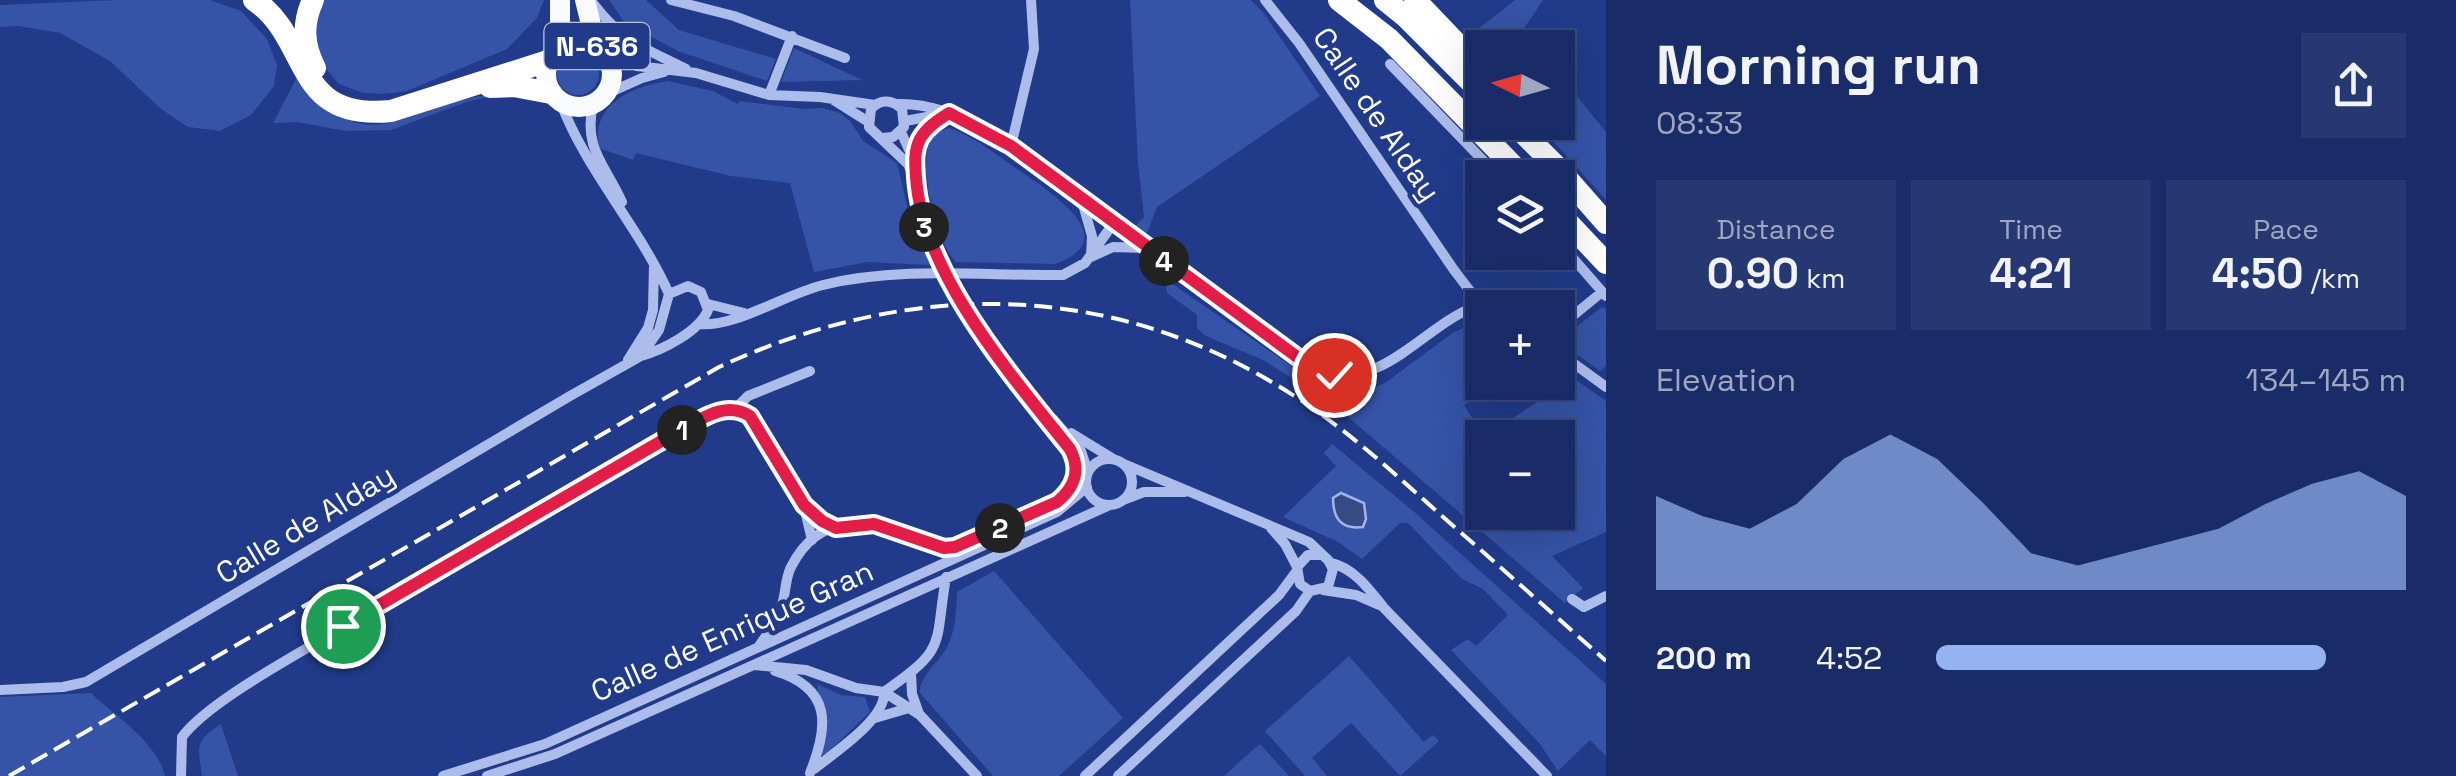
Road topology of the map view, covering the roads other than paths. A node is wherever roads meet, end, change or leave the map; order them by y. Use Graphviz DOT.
graph roads {
  1 [pos="254,0"];
  2 [pos="313,0"];
  3 [pos="560,0"];
  4 [pos="587,0"];
  5 [pos="672,0"];
  6 [pos="1031,0"];
  7 [pos="1265,0"];
  8 [pos="1339,0"];
  9 [pos="1384,0"];
  10 [pos="1416,0"];
  11 [pos="792,36"];
  12 [pos="600,49"];
  13 [pos="1465,52"];
  14 [pos="554,54"];
  15 [pos="844,58"];
  16 [pos="1390,64"];
  17 [pos="674,70"];
  18 [pos="696,74"];
  19 [pos="1465,76"];
  20 [pos="466,87"];
  21 [pos="769,95"];
  22 [pos="555,97"];
  23 [pos="831,98"];
  24 [pos="598,99"];
  25 [pos="898,104"];
  26 [pos="875,105"];
  27 [pos="355,110"];
  28 [pos="949,113"];
  29 [pos="868,121"];
  30 [pos="903,126"];
  31 [pos="883,138"];
  32 [pos="1530,140"];
  33 [pos="1011,146"];
  34 [pos="1483,160"];
  35 [pos="1508,160"];
  36 [pos="1550,160"];
  37 [pos="915,163"];
  38 [pos="916,182"];
  39 [pos="1575,188"];
  40 [pos="1082,200"];
  41 [pos="630,222"];
  42 [pos="1606,223"];
  43 [pos="1113,224"];
  44 [pos="1575,230"];
  45 [pos="1145,248"];
  46 [pos="1091,257"];
  47 [pos="1575,261"];
  48 [pos="654,263"];
  49 [pos="1606,263"];
  50 [pos="681,286"];
  51 [pos="1469,290"];
  52 [pos="669,294"];
  53 [pos="1604,294"];
  54 [pos="708,304"];
  55 [pos="1465,309"];
  56 [pos="666,313"];
  57 [pos="745,313"];
  58 [pos="1575,315"];
  59 [pos="695,326"];
  60 [pos="640,356"];
  61 [pos="1575,364"];
  62 [pos="624,365"];
  63 [pos="810,371"];
  64 [pos="1606,387"];
  65 [pos="1022,390"];
  66 [pos="735,410"];
  67 [pos="1066,430"];
  68 [pos="1120,462"];
  69 [pos="1088,472"];
  70 [pos="1087,487"];
  71 [pos="1186,492"];
  72 [pos="1116,503"];
  73 [pos="804,505"];
  74 [pos="836,528"];
  75 [pos="1271,528"];
  76 [pos="812,540"];
  77 [pos="1319,554"];
  78 [pos="1331,563"];
  79 [pos="1297,570"];
  80 [pos="946,577"];
  81 [pos="1316,591"];
  82 [pos="1606,596"];
  83 [pos="1572,600"];
  84 [pos="1384,608"];
  85 [pos="758,646"];
  86 [pos="752,664"];
  87 [pos="911,673"];
  88 [pos="0,690"];
  89 [pos="884,692"];
  90 [pos="914,711"];
  91 [pos="874,718"];
  92 [pos="808,774"];
  93 [pos="181,776"];
  94 [pos="443,776"];
  95 [pos="487,776"];
  96 [pos="977,776"];
  97 [pos="1085,776"];
  98 [pos="1118,776"];
  99 [pos="1548,776"];
  1 -- 27 [label="highway"];
  2 -- 27 [label="highway"];
  3 -- 14 [label="highway, N-636"];
  4 -- 12 [label="highway, N-636"];
  4 -- 18 [label="street"];
  5 -- 11 [label="street"];
  6 -- 33 [label="street"];
  7 -- 51 [label="street, Calle de Alday"];
  8 -- 35 [label="highway"];
  9 -- 19 [label="highway"];
  10 -- 13 [label="highway"];
  11 -- 15 [label="street"];
  11 -- 21 [label="street"];
  12 -- 14 [label="highway, N-636"];
  12 -- 17 [label="street"];
  12 -- 24 [label="highway, N-636"];
  14 -- 20 [label="highway"];
  14 -- 22 [label="highway, N-636"];
  16 -- 34 [label="street"];
  17 -- 18 [label="street"];
  17 -- 24 [label="street"];
  18 -- 21 [label="street"];
  20 -- 22 [label="highway"];
  20 -- 27 [label="highway"];
  21 -- 23 [label="street"];
  22 -- 24 [label="highway, N-636"];
  22 -- 41 [label="street"];
  23 -- 26 [label="street"];
  23 -- 29 [label="street"];
  24 -- 41 [label="street"];
  25 -- 26 [label="street"];
  25 -- 28 [label="street, Calle de Alday"];
  25 -- 30 [label="street"];
  26 -- 29 [label="street"];
  28 -- 30 [label="street"];
  28 -- 33 [label="street, Calle de Alday"];
  28 -- 37 [label="street"];
  29 -- 31 [label="street"];
  30 -- 31 [label="street"];
  30 -- 37 [label="street"];
  31 -- 38 [label="street"];
  32 -- 36 [label="highway"];
  33 -- 40 [label="street, Calle de Alday"];
  37 -- 38 [label="street"];
  38 -- 65 [label="street, bridge"];
  39 -- 42 [label="highway"];
  40 -- 43 [label="street, Calle de Alday"];
  40 -- 46 [label="street"];
  41 -- 48 [label="street"];
  43 -- 45 [label="street, Calle de Alday"];
  43 -- 46 [label="street"];
  44 -- 49 [label="highway"];
  45 -- 46 [label="street, Calle de Alday"];
  45 -- 55 [label="street, Calle de Alday"];
  46 -- 57 [label="street, Calle de Alday"];
  47 -- 53 [label="street"];
  48 -- 50 [label="street"];
  48 -- 52 [label="street"];
  48 -- 62 [label="street, Calle de Alday"];
  50 -- 52 [label="street"];
  50 -- 54 [label="street"];
  52 -- 56 [label="street"];
  53 -- 58 [label="street"];
  54 -- 57 [label="street"];
  54 -- 59 [label="street"];
  56 -- 59 [label="street"];
  56 -- 60 [label="street, Calle de Alday"];
  57 -- 59 [label="street, Calle de Alday"];
  59 -- 60 [label="street, Calle de Alday"];
  60 -- 62 [label="street, Calle de Alday"];
  61 -- 64 [label="street"];
  62 -- 88 [label="street, Calle de Alday"];
  63 -- 66 [label="street"];
  65 -- 67 [label="street"];
  65 -- 74 [label="street"];
  66 -- 73 [label="street"];
  66 -- 93 [label="street"];
  67 -- 68 [label="street"];
  67 -- 69 [label="street"];
  68 -- 69 [label="street"];
  68 -- 71 [label="street"];
  68 -- 72 [label="street"];
  69 -- 70 [label="street"];
  70 -- 72 [label="street"];
  70 -- 85 [label="street, Calle de Enrique Gran"];
  71 -- 72 [label="street, Calle de Enrique Gran"];
  71 -- 75 [label="street"];
  72 -- 80 [label="street, Calle de Enrique Gran"];
  73 -- 74 [label="street"];
  73 -- 76 [label="street"];
  74 -- 76 [label="street"];
  75 -- 77 [label="street"];
  75 -- 79 [label="street"];
  76 -- 85 [label="street"];
  77 -- 78 [label="street"];
  77 -- 79 [label="street"];
  78 -- 81 [label="street"];
  78 -- 84 [label="street"];
  79 -- 81 [label="street"];
  79 -- 97 [label="street"];
  80 -- 86 [label="street, Calle de Enrique Gran"];
  80 -- 87 [label="street"];
  81 -- 84 [label="street"];
  81 -- 98 [label="street"];
  82 -- 83 [label="street"];
  84 -- 99 [label="street"];
  85 -- 94 [label="street, Calle de Enrique Gran"];
  86 -- 89 [label="street"];
  86 -- 92 [label="street"];
  86 -- 95 [label="street, Calle de Enrique Gran"];
  87 -- 89 [label="street"];
  87 -- 90 [label="street"];
  89 -- 90 [label="street"];
  89 -- 91 [label="street"];
  90 -- 91 [label="street"];
  90 -- 96 [label="street"];
  91 -- 92 [label="street"];
}
